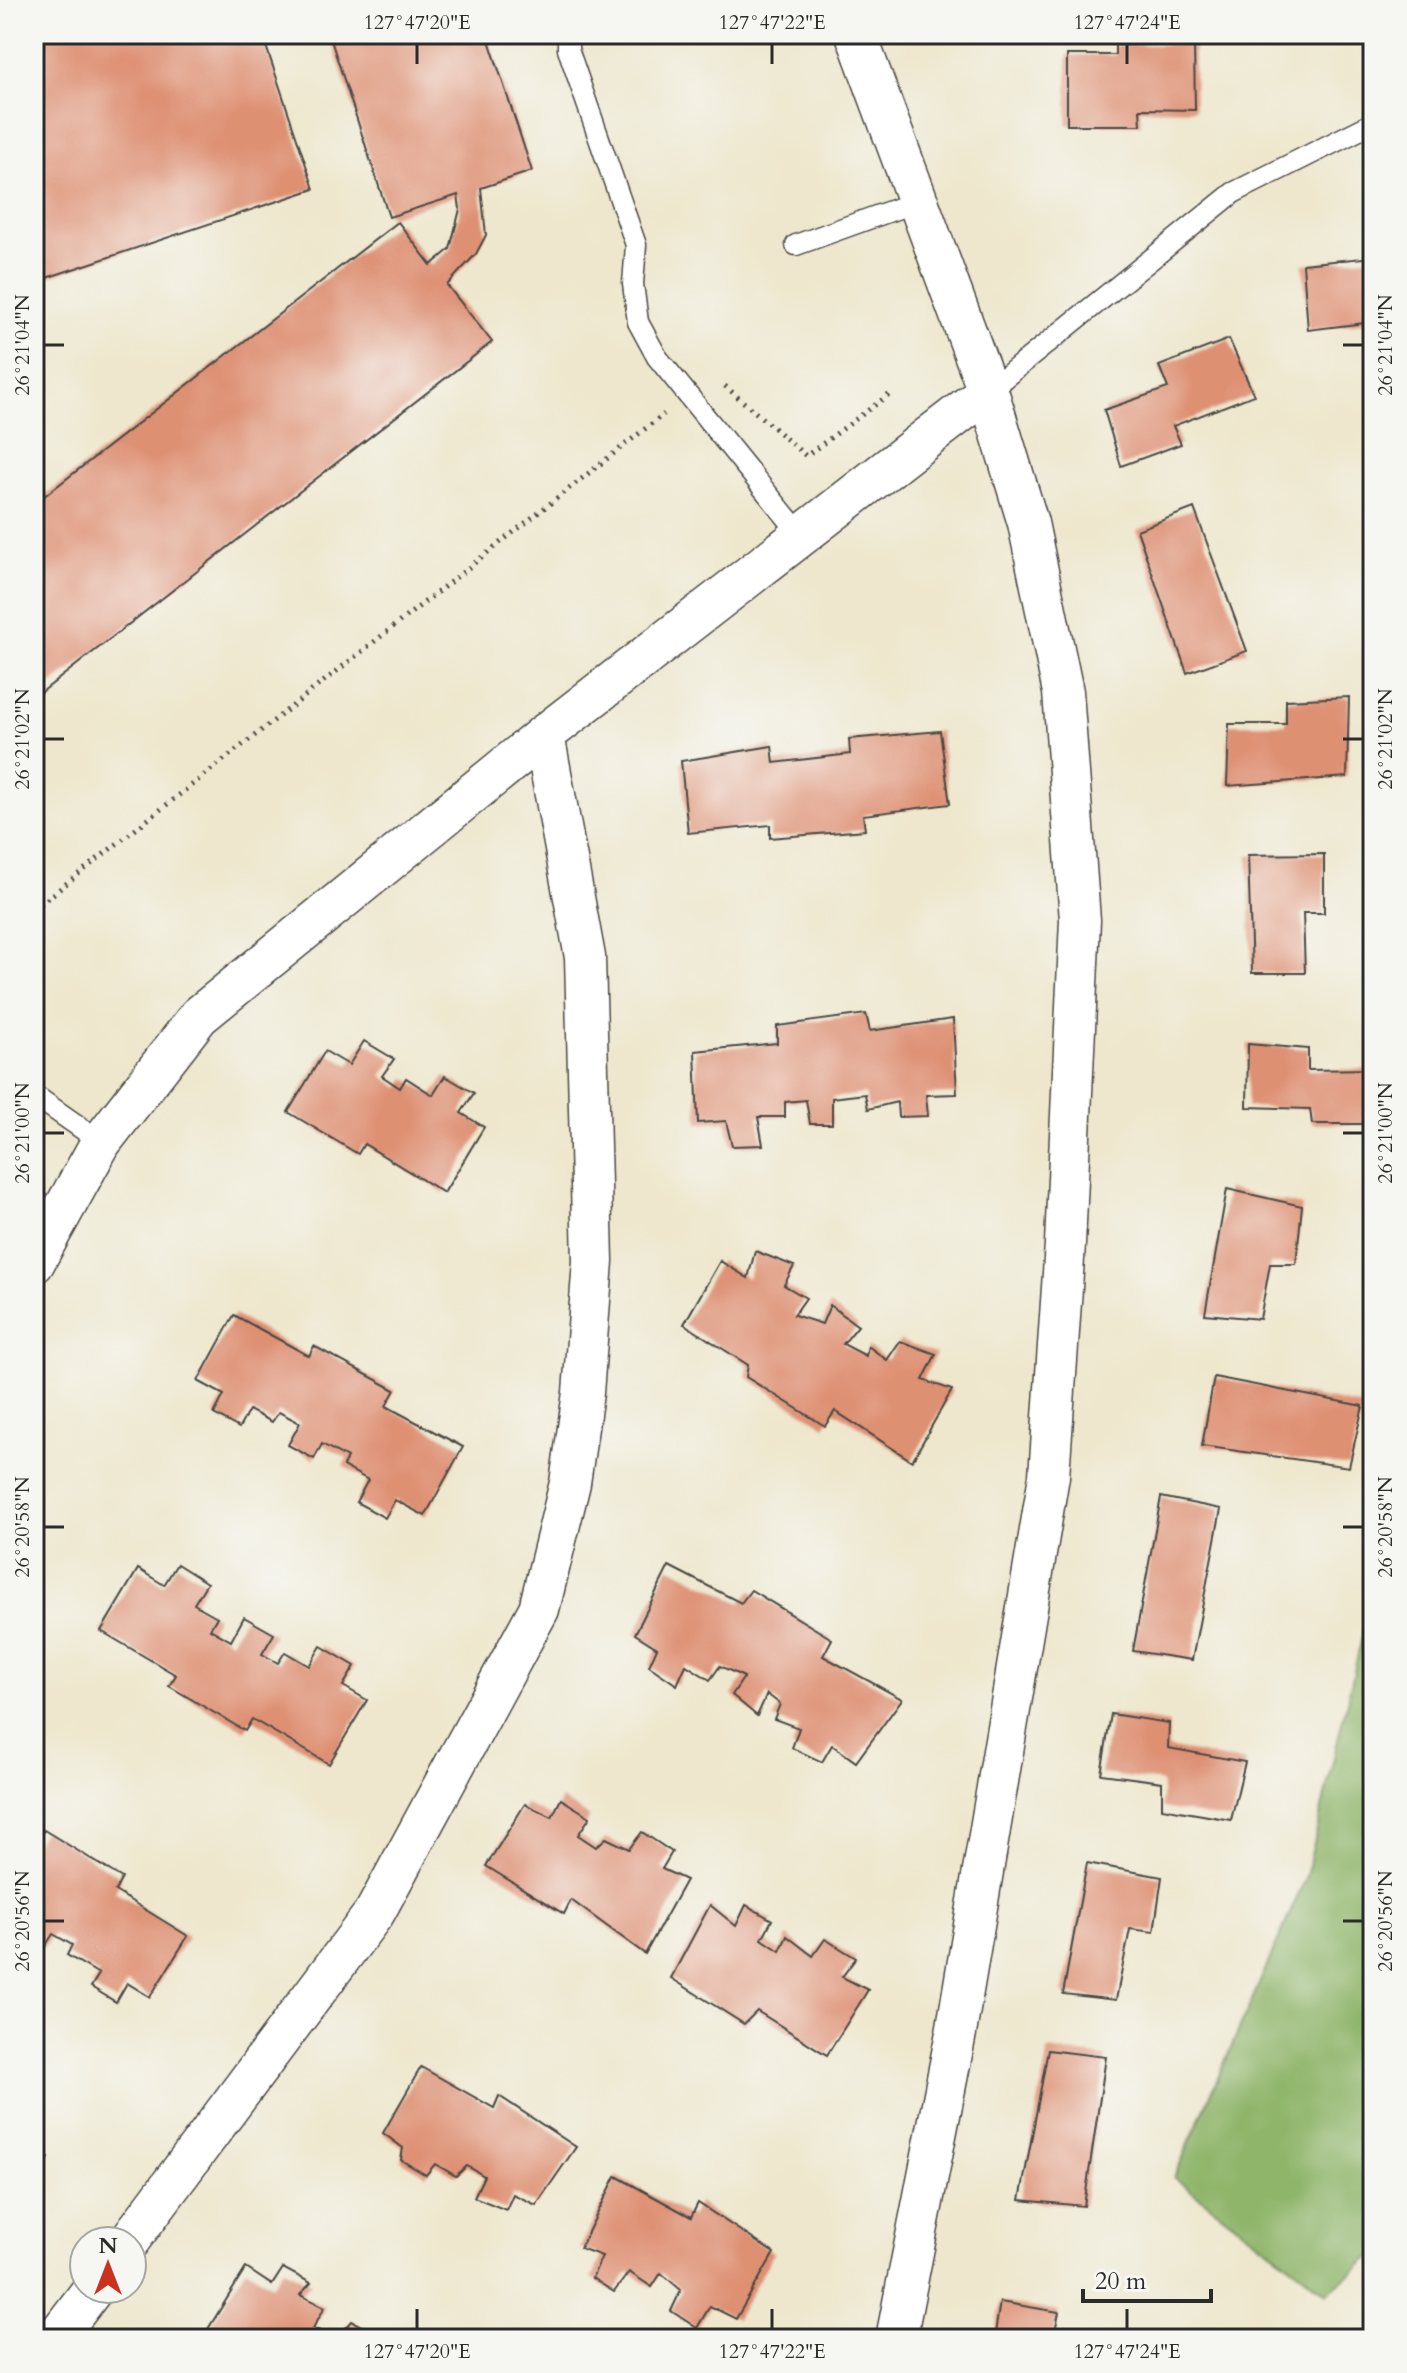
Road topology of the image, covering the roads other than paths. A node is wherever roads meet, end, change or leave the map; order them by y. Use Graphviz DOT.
graph roads {
  1 [pos="568,34"];
  2 [pos="856,34"];
  3 [pos="1373,123"];
  4 [pos="918,201"];
  5 [pos="796,245"];
  6 [pos="988,391"];
  7 [pos="801,535"];
  8 [pos="544,735"];
  9 [pos="34,1095"];
  10 [pos="101,1142"];
  11 [pos="34,1263"];
  12 [pos="141,2225"];
  13 [pos="81,2305"];
  14 [pos="55,2339"];
  15 [pos="896,2339"];
  1 -- 7 [label="lane"];
  2 -- 4 [label="street"];
  3 -- 6 [label="lane"];
  4 -- 5 [label="lane"];
  4 -- 6 [label="street"];
  6 -- 7 [label="street"];
  6 -- 15 [label="street"];
  7 -- 8 [label="street"];
  8 -- 10 [label="street"];
  8 -- 12 [label="street"];
  9 -- 10 [label="lane"];
  10 -- 11 [label="street"];
  13 -- 14 [label="street"];
}
